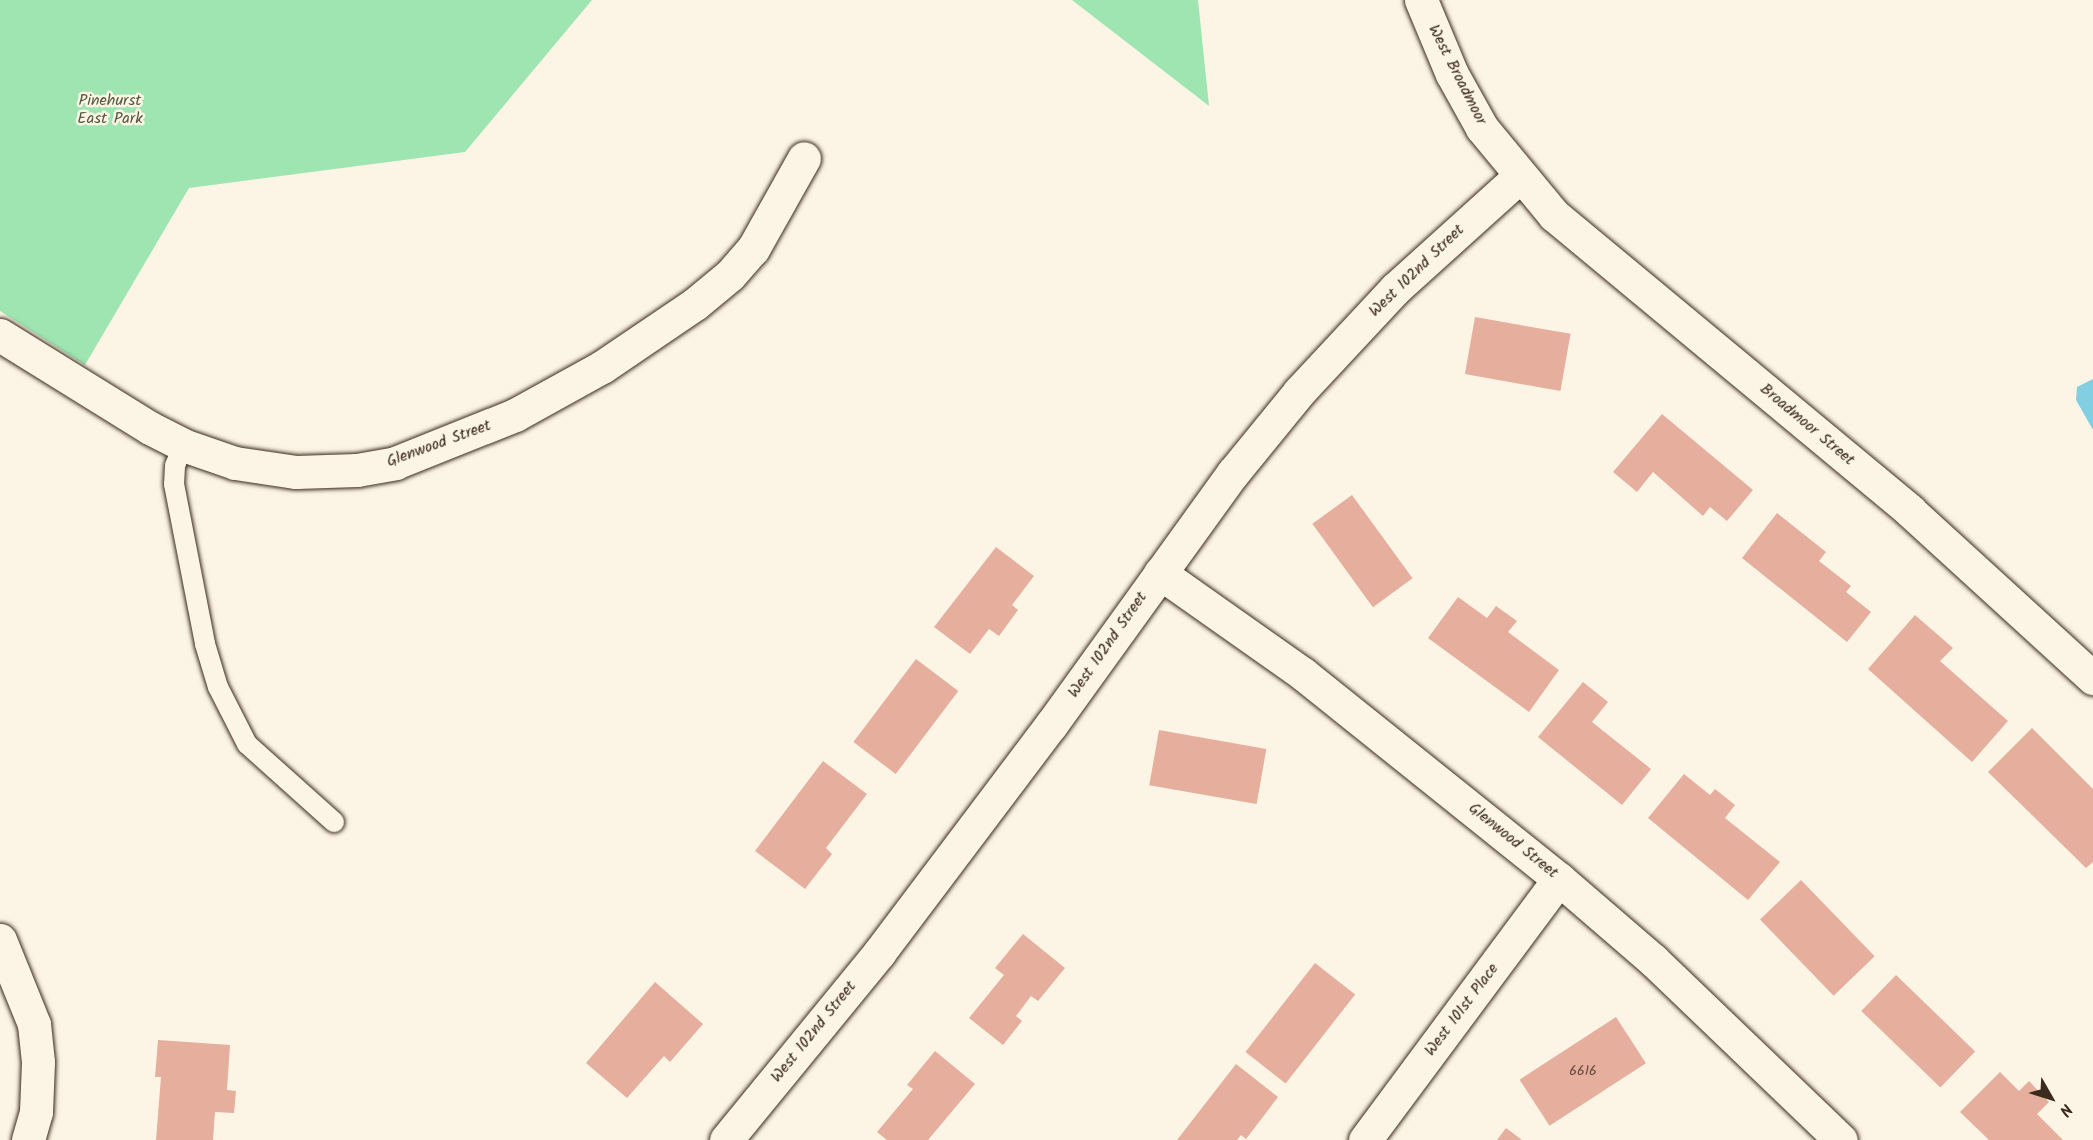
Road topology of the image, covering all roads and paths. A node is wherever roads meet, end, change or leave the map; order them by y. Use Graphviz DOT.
graph roads {
  1 [pos="1421,0"];
  2 [pos="804,158"];
  3 [pos="1519,177"];
  4 [pos="0,335"];
  5 [pos="183,445"];
  6 [pos="1160,573"];
  7 [pos="2093,678"];
  8 [pos="334,822"];
  9 [pos="1559,879"];
  10 [pos="0,940"];
  11 [pos="28,1140"];
  12 [pos="726,1140"];
  13 [pos="1365,1140"];
  14 [pos="1841,1140"];
  1 -- 3 [label="street, West Broadmoor"];
  2 -- 5 [label="street, Glenwood Street"];
  3 -- 6 [label="street, West 102nd Street"];
  3 -- 7 [label="street, Broadmoor Street"];
  4 -- 5 [label="street, Glenwood Street"];
  5 -- 8 [label="lane"];
  6 -- 9 [label="street, Glenwood Street"];
  6 -- 12 [label="street, West 102nd Street"];
  9 -- 13 [label="street, West 101st Place"];
  9 -- 14 [label="street, Glenwood Street"];
  10 -- 11 [label="street"];
}
